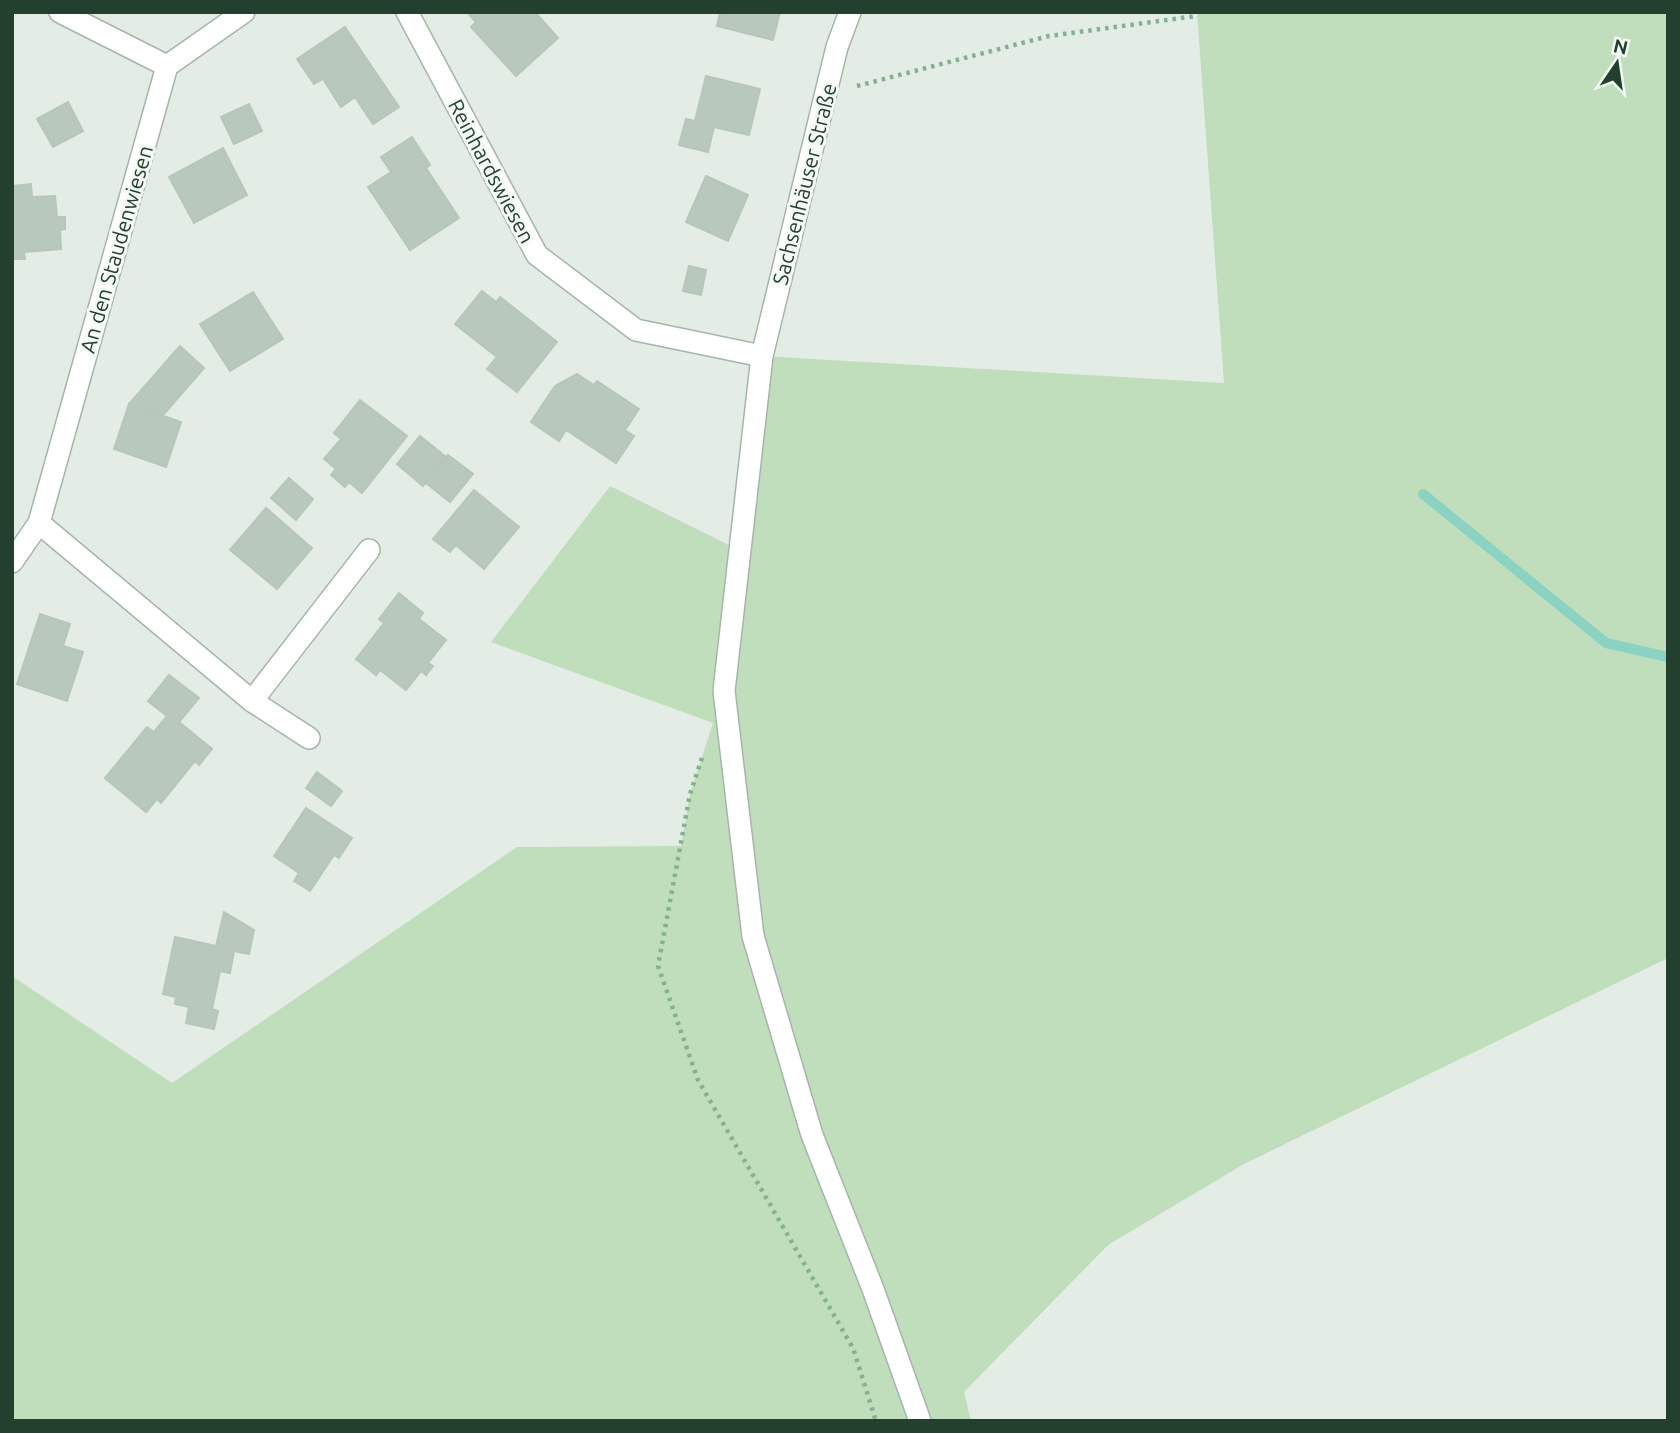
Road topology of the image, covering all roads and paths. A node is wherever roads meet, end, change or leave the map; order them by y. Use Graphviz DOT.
graph roads {
  1 [pos="60,12"];
  2 [pos="244,12"];
  3 [pos="407,12"];
  4 [pos="849,12"];
  5 [pos="1196,16"];
  6 [pos="167,66"];
  7 [pos="825,94"];
  8 [pos="762,356"];
  9 [pos="39,523"];
  10 [pos="369,550"];
  11 [pos="12,562"];
  12 [pos="253,701"];
  13 [pos="309,738"];
  14 [pos="690,794"];
  15 [pos="876,1421"];
  16 [pos="919,1421"];
  1 -- 6 [label="street"];
  2 -- 6 [label="street"];
  3 -- 8 [label="street, Reinhardswiesen"];
  4 -- 7 [label="street, Sachsenhäuser Straße"];
  5 -- 7 [label="path"];
  6 -- 9 [label="street, An den Staudenwiesen"];
  7 -- 8 [label="street, Sachsenhäuser Straße"];
  8 -- 16 [label="street, Sachsenhäuser Straße"];
  9 -- 11 [label="street, An den Staudenwiesen"];
  9 -- 12 [label="street"];
  10 -- 12 [label="street"];
  12 -- 13 [label="street"];
  14 -- 15 [label="path"];
}
